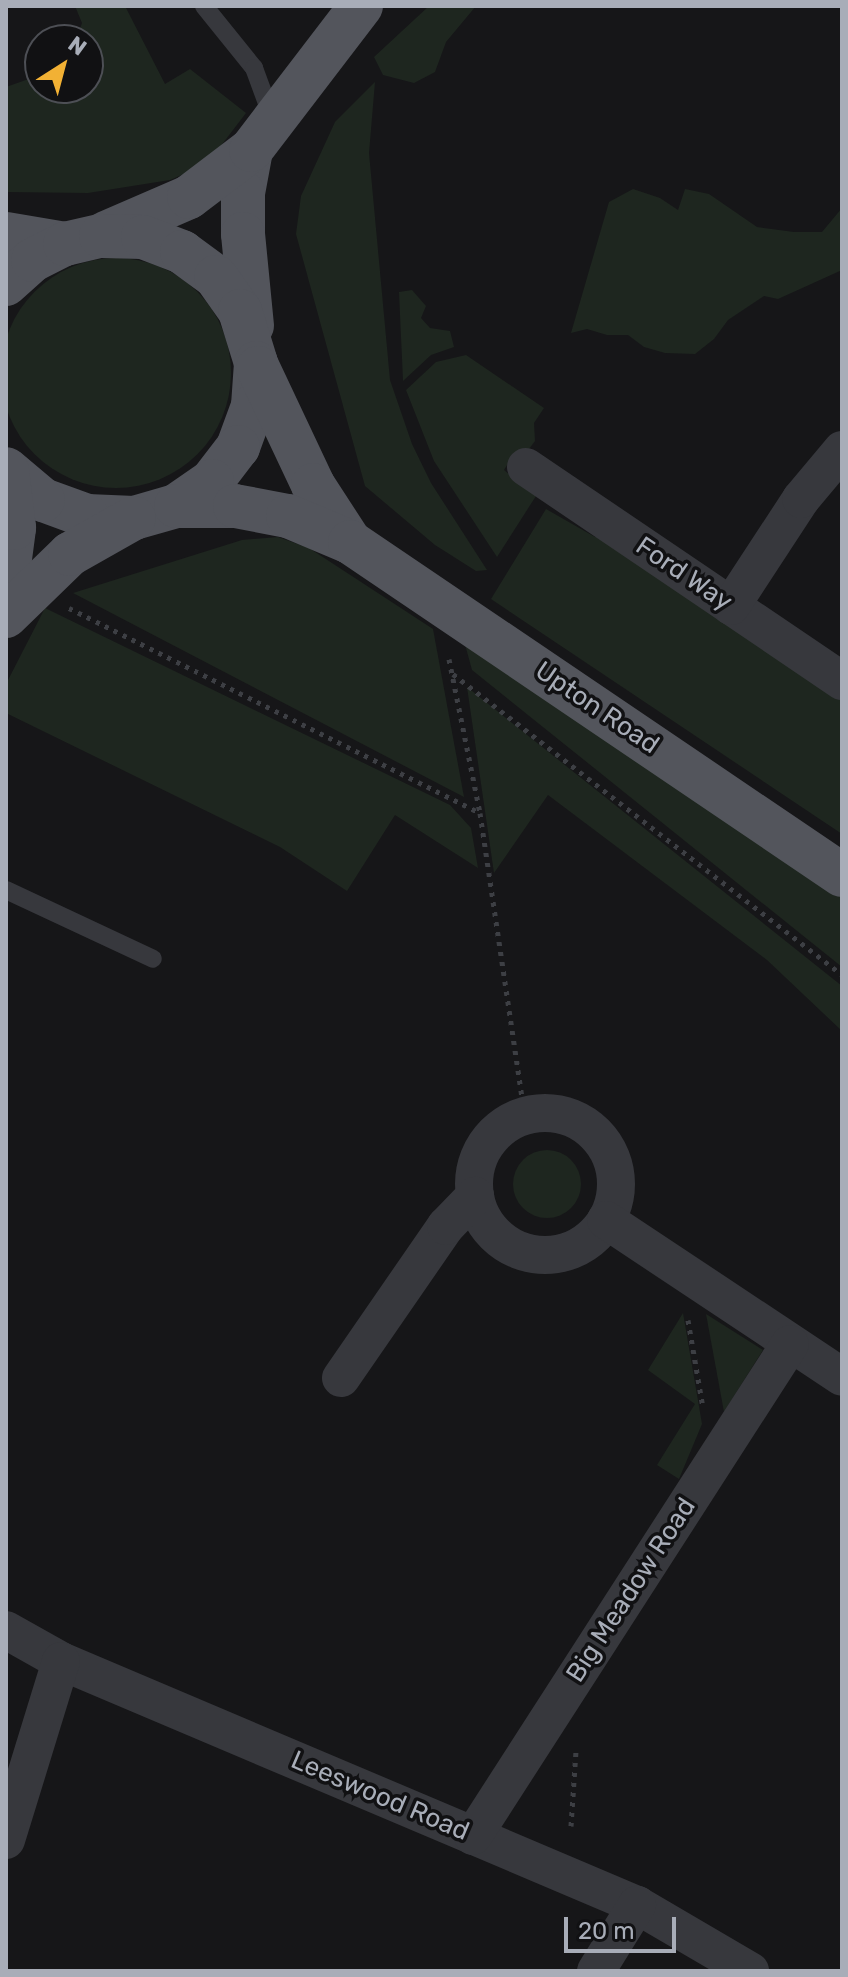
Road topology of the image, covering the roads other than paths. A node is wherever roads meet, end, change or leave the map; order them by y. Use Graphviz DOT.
graph roads {
  1 [pos="204,6"];
  2 [pos="361,6"];
  3 [pos="262,134"];
  4 [pos="6,234"];
  5 [pos="83,240"];
  6 [pos="6,284"];
  7 [pos="255,357"];
  8 [pos="842,450"];
  9 [pos="526,467"];
  10 [pos="6,470"];
  11 [pos="176,506"];
  12 [pos="134,518"];
  13 [pos="350,542"];
  14 [pos="15,598"];
  15 [pos="731,606"];
  16 [pos="842,681"];
  17 [pos="842,875"];
  18 [pos="6,890"];
  19 [pos="153,959"];
  20 [pos="475,1196"];
  21 [pos="606,1220"];
  22 [pos="790,1344"];
  23 [pos="842,1377"];
  24 [pos="341,1378"];
  25 [pos="6,1630"];
  26 [pos="61,1661"];
  27 [pos="473,1836"];
  28 [pos="6,1840"];
  29 [pos="637,1905"];
  30 [pos="596,1971"];
  31 [pos="750,1971"];
  1 -- 3 [label="lane"];
  2 -- 3 [label="main road"];
  3 -- 5 [label="main road"];
  3 -- 7 [label="main road"];
  4 -- 5 [label="main road"];
  5 -- 6 [label="main road"];
  5 -- 7 [label="main road"];
  7 -- 11 [label="main road"];
  7 -- 13 [label="main road, Upton Road"];
  8 -- 15 [label="street"];
  9 -- 15 [label="street, Ford Way"];
  10 -- 12 [label="main road"];
  10 -- 14 [label="main road"];
  11 -- 12 [label="main road"];
  11 -- 13 [label="main road, Upton Road"];
  12 -- 14 [label="main road"];
  13 -- 17 [label="main road, Upton Road"];
  15 -- 16 [label="street, Ford Way"];
  18 -- 19 [label="lane"];
  20 -- 21 [label="street"];
  20 -- 21 [label="street"];
  20 -- 24 [label="street"];
  21 -- 22 [label="street"];
  22 -- 23 [label="street"];
  22 -- 27 [label="street, Big Meadow Road"];
  25 -- 26 [label="street, Leeswood Road"];
  26 -- 27 [label="street, Leeswood Road"];
  26 -- 28 [label="street"];
  27 -- 29 [label="street, Leeswood Road"];
  29 -- 30 [label="street"];
  29 -- 31 [label="street, Leeswood Road"];
}
